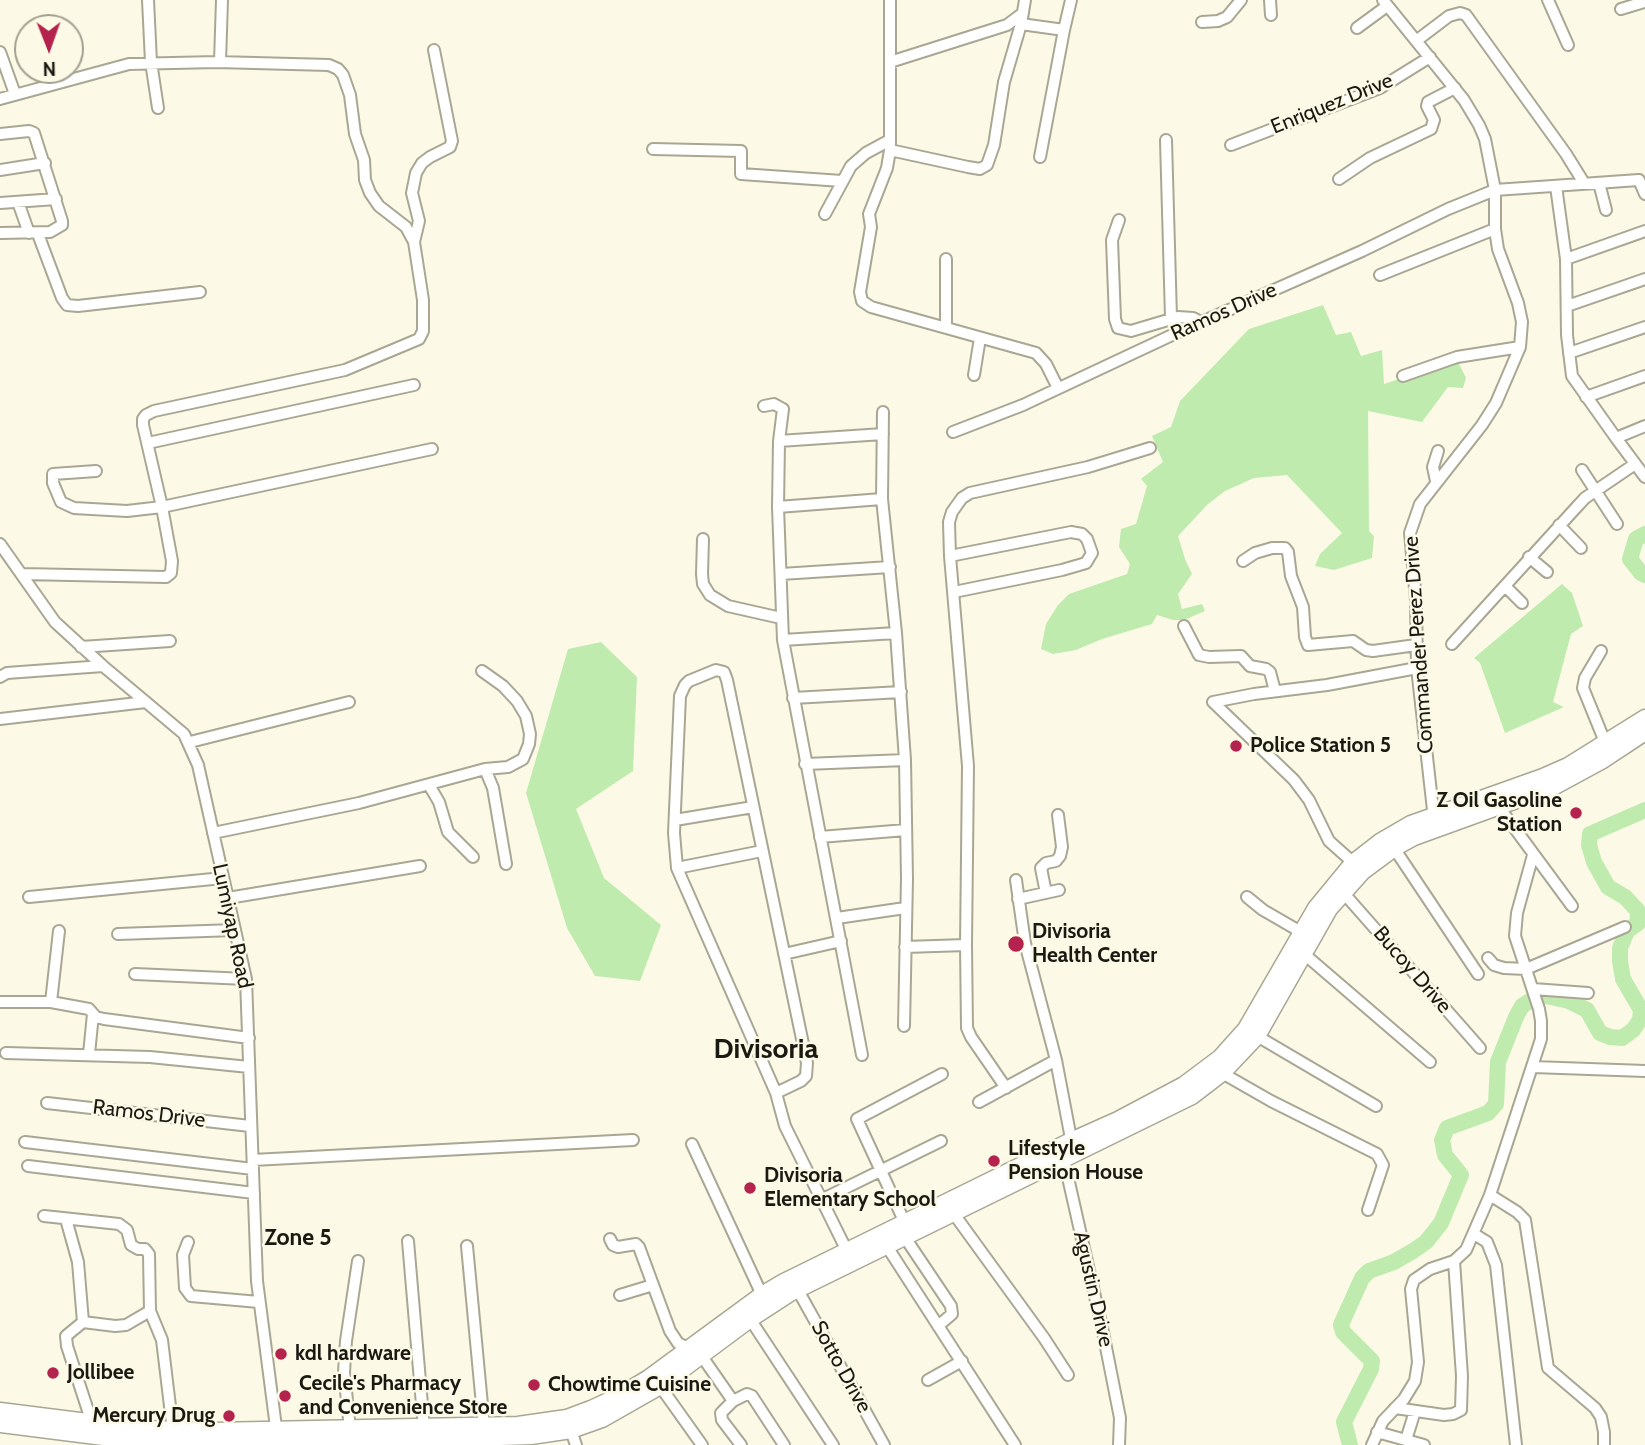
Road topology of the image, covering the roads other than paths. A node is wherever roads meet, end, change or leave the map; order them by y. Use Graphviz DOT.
graph roads {
  1 [pos="148,0"];
  2 [pos="222,0"];
  3 [pos="890,0"];
  4 [pos="1025,0"];
  5 [pos="1071,0"];
  6 [pos="1241,0"];
  7 [pos="1270,0"];
  8 [pos="1548,0"];
  9 [pos="1644,2"];
  10 [pos="1385,3"];
  11 [pos="1621,9"];
  12 [pos="1271,15"];
  13 [pos="1022,19"];
  14 [pos="1202,22"];
  15 [pos="1357,27"];
  16 [pos="1064,30"];
  17 [pos="1416,41"];
  18 [pos="1568,45"];
  19 [pos="434,50"];
  20 [pos="0,52"];
  21 [pos="1430,57"];
  22 [pos="151,62"];
  23 [pos="220,62"];
  24 [pos="890,62"];
  25 [pos="1455,88"];
  26 [pos="15,94"];
  27 [pos="0,99"];
  28 [pos="158,108"];
  29 [pos="0,134"];
  30 [pos="1166,140"];
  31 [pos="890,145"];
  32 [pos="1231,145"];
  33 [pos="653,149"];
  34 [pos="1040,157"];
  35 [pos="45,163"];
  36 [pos="0,170"];
  37 [pos="1339,179"];
  38 [pos="1642,180"];
  39 [pos="842,181"];
  40 [pos="1584,183"];
  41 [pos="1599,183"];
  42 [pos="1556,186"];
  43 [pos="1495,190"];
  44 [pos="1645,194"];
  45 [pos="56,199"];
  46 [pos="18,202"];
  47 [pos="0,203"];
  48 [pos="1606,210"];
  49 [pos="825,214"];
  50 [pos="1119,220"];
  51 [pos="1495,229"];
  52 [pos="1645,232"];
  53 [pos="0,233"];
  54 [pos="34,233"];
  55 [pos="414,242"];
  56 [pos="1566,258"];
  57 [pos="946,259"];
  58 [pos="1380,275"];
  59 [pos="1645,279"];
  60 [pos="200,292"];
  61 [pos="1567,306"];
  62 [pos="1171,317"];
  63 [pos="1201,322"];
  64 [pos="946,327"];
  65 [pos="1645,327"];
  66 [pos="980,338"];
  67 [pos="1520,347"];
  68 [pos="1569,353"];
  69 [pos="974,375"];
  70 [pos="1403,376"];
  71 [pos="1645,376"];
  72 [pos="414,385"];
  73 [pos="1058,388"];
  74 [pos="1586,397"];
  75 [pos="764,406"];
  76 [pos="883,412"];
  77 [pos="1645,426"];
  78 [pos="953,432"];
  79 [pos="883,434"];
  80 [pos="1616,439"];
  81 [pos="779,440"];
  82 [pos="148,443"];
  83 [pos="1150,448"];
  84 [pos="432,449"];
  85 [pos="1438,452"];
  86 [pos="1635,464"];
  87 [pos="1582,470"];
  88 [pos="96,471"];
  89 [pos="1645,477"];
  90 [pos="1436,481"];
  91 [pos="1595,491"];
  92 [pos="883,499"];
  93 [pos="162,507"];
  94 [pos="778,507"];
  95 [pos="1617,524"];
  96 [pos="1559,525"];
  97 [pos="703,539"];
  98 [pos="0,544"];
  99 [pos="1581,548"];
  100 [pos="950,556"];
  101 [pos="1529,557"];
  102 [pos="1243,561"];
  103 [pos="890,567"];
  104 [pos="1546,572"];
  105 [pos="781,573"];
  106 [pos="23,574"];
  107 [pos="1505,586"];
  108 [pos="954,592"];
  109 [pos="1522,603"];
  110 [pos="781,618"];
  111 [pos="1184,626"];
  112 [pos="896,633"];
  113 [pos="783,640"];
  114 [pos="170,641"];
  115 [pos="1452,644"];
  116 [pos="1416,645"];
  117 [pos="81,647"];
  118 [pos="1601,651"];
  119 [pos="103,666"];
  120 [pos="1417,668"];
  121 [pos="482,671"];
  122 [pos="0,677"];
  123 [pos="1275,691"];
  124 [pos="901,692"];
  125 [pos="793,698"];
  126 [pos="146,702"];
  127 [pos="349,702"];
  128 [pos="1645,718"];
  129 [pos="0,719"];
  130 [pos="1645,732"];
  131 [pos="190,742"];
  132 [pos="1605,742"];
  133 [pos="905,760"];
  134 [pos="805,764"];
  135 [pos="485,769"];
  136 [pos="429,785"];
  137 [pos="1494,801"];
  138 [pos="753,807"];
  139 [pos="1058,815"];
  140 [pos="675,820"];
  141 [pos="1435,822"];
  142 [pos="906,830"];
  143 [pos="213,833"];
  144 [pos="820,837"];
  145 [pos="1394,848"];
  146 [pos="762,851"];
  147 [pos="1533,855"];
  148 [pos="473,857"];
  149 [pos="506,864"];
  150 [pos="419,866"];
  151 [pos="1358,867"];
  152 [pos="677,868"];
  153 [pos="223,878"];
  154 [pos="1016,880"];
  155 [pos="1338,888"];
  156 [pos="1059,890"];
  157 [pos="1046,892"];
  158 [pos="29,897"];
  159 [pos="1247,897"];
  160 [pos="228,898"];
  161 [pos="1018,899"];
  162 [pos="1572,905"];
  163 [pos="905,908"];
  164 [pos="837,918"];
  165 [pos="1625,927"];
  166 [pos="59,930"];
  167 [pos="235,930"];
  168 [pos="1301,932"];
  169 [pos="118,933"];
  170 [pos="841,940"];
  171 [pos="966,945"];
  172 [pos="905,947"];
  173 [pos="1303,953"];
  174 [pos="784,954"];
  175 [pos="1488,958"];
  176 [pos="1526,968"];
  177 [pos="135,974"];
  178 [pos="1479,974"];
  179 [pos="246,979"];
  180 [pos="1534,993"];
  181 [pos="1588,993"];
  182 [pos="0,1002"];
  183 [pos="51,1002"];
  184 [pos="93,1014"];
  185 [pos="904,1026"];
  186 [pos="1257,1036"];
  187 [pos="249,1038"];
  188 [pos="1480,1048"];
  189 [pos="6,1053"];
  190 [pos="89,1054"];
  191 [pos="862,1055"];
  192 [pos="1056,1060"];
  193 [pos="1430,1062"];
  194 [pos="249,1067"];
  195 [pos="1533,1067"];
  196 [pos="1645,1071"];
  197 [pos="1222,1073"];
  198 [pos="942,1074"];
  199 [pos="1006,1088"];
  200 [pos="776,1093"];
  201 [pos="979,1102"];
  202 [pos="47,1103"];
  203 [pos="1376,1106"];
  204 [pos="250,1126"];
  205 [pos="633,1140"];
  206 [pos="25,1142"];
  207 [pos="941,1142"];
  208 [pos="692,1144"];
  209 [pos="1070,1152"];
  210 [pos="253,1165"];
  211 [pos="28,1166"];
  212 [pos="881,1171"];
  213 [pos="254,1193"];
  214 [pos="1490,1195"];
  215 [pos="823,1199"];
  216 [pos="1368,1210"];
  217 [pos="954,1214"];
  218 [pos="44,1216"];
  219 [pos="66,1219"];
  220 [pos="904,1230"];
  221 [pos="1474,1234"];
  222 [pos="610,1239"];
  223 [pos="408,1241"];
  224 [pos="188,1242"];
  225 [pos="886,1245"];
  226 [pos="467,1246"];
  227 [pos="850,1256"];
  228 [pos="358,1261"];
  229 [pos="1454,1261"];
  230 [pos="794,1284"];
  231 [pos="653,1285"];
  232 [pos="620,1295"];
  233 [pos="762,1295"];
  234 [pos="259,1302"];
  235 [pos="150,1311"];
  236 [pos="750,1319"];
  237 [pos="83,1322"];
  238 [pos="938,1326"];
  239 [pos="695,1352"];
  240 [pos="962,1361"];
  241 [pos="1068,1376"];
  242 [pos="928,1380"];
  243 [pos="660,1386"];
  244 [pos="733,1401"];
  245 [pos="1395,1408"];
  246 [pos="0,1411"];
  247 [pos="1415,1411"];
  248 [pos="92,1423"];
  249 [pos="0,1424"];
  250 [pos="484,1426"];
  251 [pos="424,1428"];
  252 [pos="350,1429"];
  253 [pos="173,1431"];
  254 [pos="571,1431"];
  255 [pos="1377,1432"];
  256 [pos="277,1437"];
  257 [pos="458,1437"];
  258 [pos="143,1439"];
  259 [pos="1406,1440"];
  260 [pos="296,1444"];
  261 [pos="200,1445"];
  262 [pos="702,1445"];
  263 [pos="741,1445"];
  264 [pos="784,1445"];
  265 [pos="833,1445"];
  266 [pos="884,1445"];
  267 [pos="1015,1445"];
  268 [pos="1119,1445"];
  269 [pos="1372,1445"];
  270 [pos="1424,1445"];
  271 [pos="1516,1445"];
  272 [pos="1604,1445"];
  1 -- 22 [label="street"];
  2 -- 23 [label="street"];
  3 -- 24 [label="street"];
  4 -- 13 [label="street"];
  5 -- 16 [label="street"];
  6 -- 14 [label="street"];
  7 -- 12 [label="street"];
  8 -- 18 [label="street"];
  9 -- 11 [label="street"];
  10 -- 15 [label="street"];
  10 -- 17 [label="street, Commander Perez Drive"];
  13 -- 16 [label="street"];
  13 -- 24 [label="street"];
  13 -- 31 [label="street"];
  16 -- 34 [label="street"];
  17 -- 21 [label="street, Commander Perez Drive"];
  17 -- 40 [label="street"];
  19 -- 55 [label="street"];
  20 -- 26 [label="street"];
  21 -- 25 [label="street, Commander Perez Drive"];
  21 -- 32 [label="street, Enriquez Drive"];
  22 -- 23 [label="street"];
  22 -- 26 [label="street"];
  22 -- 28 [label="street"];
  23 -- 55 [label="street"];
  24 -- 31 [label="street"];
  25 -- 37 [label="street"];
  25 -- 43 [label="street, Commander Perez Drive"];
  26 -- 27 [label="street"];
  29 -- 35 [label="street"];
  30 -- 62 [label="street"];
  31 -- 39 [label="street"];
  31 -- 64 [label="street"];
  33 -- 39 [label="street"];
  35 -- 36 [label="street"];
  35 -- 45 [label="street"];
  38 -- 41 [label="street, Ramos Drive"];
  38 -- 44 [label="street"];
  39 -- 49 [label="street"];
  40 -- 41 [label="street, Ramos Drive"];
  40 -- 42 [label="street, Ramos Drive"];
  41 -- 48 [label="street"];
  42 -- 43 [label="street, Ramos Drive"];
  42 -- 56 [label="street"];
  43 -- 51 [label="street, Commander Perez Drive"];
  43 -- 63 [label="street, Ramos Drive"];
  45 -- 46 [label="street"];
  45 -- 54 [label="street"];
  46 -- 47 [label="street"];
  46 -- 54 [label="street"];
  50 -- 62 [label="street"];
  51 -- 58 [label="street"];
  51 -- 67 [label="street, Commander Perez Drive"];
  52 -- 56 [label="street"];
  53 -- 54 [label="street"];
  54 -- 60 [label="street"];
  55 -- 82 [label="street"];
  56 -- 61 [label="street"];
  57 -- 64 [label="street"];
  59 -- 61 [label="street"];
  61 -- 68 [label="street"];
  62 -- 63 [label="street"];
  63 -- 73 [label="street, Ramos Drive"];
  64 -- 66 [label="street"];
  65 -- 68 [label="street"];
  66 -- 69 [label="street"];
  66 -- 73 [label="street"];
  67 -- 70 [label="street"];
  67 -- 90 [label="street, Commander Perez Drive"];
  68 -- 74 [label="street"];
  71 -- 74 [label="street"];
  72 -- 82 [label="street"];
  73 -- 78 [label="street, Ramos Drive"];
  74 -- 80 [label="street"];
  75 -- 81 [label="street"];
  76 -- 79 [label="street"];
  77 -- 80 [label="street"];
  79 -- 81 [label="street"];
  79 -- 92 [label="street"];
  80 -- 86 [label="street"];
  81 -- 94 [label="street"];
  82 -- 93 [label="street"];
  83 -- 100 [label="street"];
  84 -- 93 [label="street"];
  85 -- 90 [label="street"];
  86 -- 89 [label="street"];
  86 -- 91 [label="street"];
  87 -- 91 [label="street"];
  88 -- 93 [label="street"];
  90 -- 116 [label="street, Commander Perez Drive"];
  91 -- 95 [label="street"];
  91 -- 96 [label="street"];
  92 -- 94 [label="street"];
  92 -- 103 [label="street"];
  93 -- 106 [label="street"];
  94 -- 105 [label="street"];
  96 -- 99 [label="street"];
  96 -- 101 [label="street"];
  97 -- 110 [label="street"];
  98 -- 106 [label="street, Lumiyap Road"];
  100 -- 108 [label="street"];
  100 -- 108 [label="street"];
  101 -- 104 [label="street"];
  101 -- 107 [label="street"];
  102 -- 116 [label="street"];
  103 -- 105 [label="street"];
  103 -- 112 [label="street"];
  105 -- 110 [label="street"];
  106 -- 117 [label="street, Lumiyap Road"];
  107 -- 109 [label="street"];
  107 -- 115 [label="street"];
  108 -- 171 [label="street"];
  110 -- 113 [label="street"];
  111 -- 123 [label="street"];
  112 -- 113 [label="street"];
  112 -- 124 [label="street"];
  113 -- 125 [label="street"];
  114 -- 117 [label="street"];
  116 -- 120 [label="street, Commander Perez Drive"];
  117 -- 119 [label="street, Lumiyap Road"];
  118 -- 132 [label="street"];
  119 -- 122 [label="street"];
  119 -- 126 [label="street, Lumiyap Road"];
  120 -- 123 [label="street"];
  120 -- 141 [label="street, Commander Perez Drive"];
  121 -- 135 [label="street"];
  123 -- 151 [label="street"];
  124 -- 125 [label="street"];
  124 -- 133 [label="street"];
  125 -- 134 [label="street"];
  126 -- 129 [label="street"];
  126 -- 131 [label="street, Lumiyap Road"];
  127 -- 131 [label="street"];
  128 -- 132 [label="highway"];
  130 -- 137 [label="highway"];
  131 -- 143 [label="street, Lumiyap Road"];
  132 -- 137 [label="highway"];
  133 -- 134 [label="street"];
  133 -- 142 [label="street"];
  134 -- 144 [label="street"];
  135 -- 136 [label="street"];
  135 -- 149 [label="street"];
  136 -- 143 [label="street"];
  136 -- 148 [label="street"];
  137 -- 141 [label="highway"];
  137 -- 147 [label="street"];
  138 -- 140 [label="street"];
  138 -- 140 [label="street"];
  138 -- 146 [label="street"];
  139 -- 157 [label="street"];
  140 -- 152 [label="street"];
  141 -- 145 [label="highway"];
  141 -- 151 [label="highway"];
  142 -- 144 [label="street"];
  142 -- 163 [label="street"];
  143 -- 153 [label="street, Lumiyap Road"];
  144 -- 164 [label="street"];
  145 -- 151 [label="highway"];
  145 -- 178 [label="street"];
  146 -- 152 [label="street"];
  146 -- 174 [label="street"];
  147 -- 162 [label="street"];
  147 -- 176 [label="street"];
  150 -- 160 [label="street"];
  151 -- 155 [label="highway"];
  152 -- 200 [label="street"];
  153 -- 158 [label="street"];
  153 -- 160 [label="street, Lumiyap Road"];
  154 -- 161 [label="street, Agustin Drive"];
  155 -- 168 [label="highway"];
  155 -- 173 [label="highway"];
  155 -- 188 [label="street, Bucoy Drive"];
  156 -- 157 [label="street"];
  157 -- 161 [label="street"];
  159 -- 168 [label="street"];
  160 -- 167 [label="street, Lumiyap Road"];
  161 -- 192 [label="street, Agustin Drive"];
  163 -- 164 [label="street"];
  163 -- 172 [label="street"];
  164 -- 170 [label="street"];
  165 -- 176 [label="street"];
  166 -- 183 [label="street"];
  167 -- 169 [label="street"];
  167 -- 179 [label="street, Lumiyap Road"];
  168 -- 209 [label="highway"];
  170 -- 174 [label="street"];
  170 -- 191 [label="street"];
  171 -- 172 [label="street"];
  171 -- 199 [label="street"];
  172 -- 185 [label="street"];
  173 -- 186 [label="highway"];
  173 -- 193 [label="street"];
  174 -- 200 [label="street"];
  175 -- 176 [label="street"];
  176 -- 180 [label="street"];
  177 -- 179 [label="street"];
  179 -- 187 [label="street, Lumiyap Road"];
  180 -- 181 [label="street"];
  180 -- 195 [label="street"];
  182 -- 183 [label="street"];
  183 -- 184 [label="street"];
  184 -- 187 [label="street"];
  184 -- 190 [label="street"];
  186 -- 197 [label="highway"];
  186 -- 203 [label="street"];
  187 -- 194 [label="street, Lumiyap Road"];
  189 -- 190 [label="street"];
  190 -- 194 [label="street"];
  192 -- 199 [label="street"];
  192 -- 209 [label="street, Agustin Drive"];
  194 -- 204 [label="street, Lumiyap Road"];
  195 -- 196 [label="street"];
  195 -- 214 [label="street"];
  197 -- 209 [label="highway"];
  197 -- 216 [label="street"];
  198 -- 212 [label="street"];
  199 -- 201 [label="street"];
  200 -- 215 [label="street"];
  202 -- 204 [label="street, Ramos Drive"];
  204 -- 210 [label="street, Lumiyap Road"];
  205 -- 210 [label="street"];
  206 -- 210 [label="street"];
  207 -- 212 [label="street"];
  208 -- 233 [label="street"];
  209 -- 217 [label="highway"];
  209 -- 220 [label="highway"];
  209 -- 268 [label="street, Agustin Drive"];
  210 -- 213 [label="street, Lumiyap Road"];
  211 -- 213 [label="street"];
  212 -- 215 [label="street"];
  212 -- 220 [label="street"];
  213 -- 234 [label="street, Lumiyap Road"];
  214 -- 221 [label="street"];
  214 -- 272 [label="street"];
  215 -- 227 [label="street"];
  217 -- 220 [label="highway"];
  217 -- 241 [label="street"];
  218 -- 219 [label="street"];
  219 -- 235 [label="street"];
  219 -- 237 [label="street"];
  220 -- 225 [label="highway"];
  220 -- 227 [label="highway"];
  220 -- 238 [label="street"];
  221 -- 229 [label="street"];
  221 -- 271 [label="street"];
  222 -- 231 [label="street"];
  223 -- 251 [label="street"];
  224 -- 234 [label="street"];
  225 -- 227 [label="highway"];
  225 -- 238 [label="street"];
  226 -- 250 [label="street"];
  227 -- 230 [label="highway"];
  228 -- 252 [label="street"];
  229 -- 245 [label="street"];
  229 -- 247 [label="street"];
  230 -- 233 [label="highway"];
  230 -- 236 [label="highway"];
  230 -- 266 [label="street, Sotto Drive"];
  231 -- 232 [label="street"];
  231 -- 239 [label="street"];
  233 -- 239 [label="highway"];
  234 -- 256 [label="street, Lumiyap Road"];
  235 -- 237 [label="street"];
  235 -- 253 [label="street"];
  236 -- 239 [label="highway"];
  236 -- 265 [label="street"];
  237 -- 248 [label="street"];
  238 -- 240 [label="street"];
  239 -- 243 [label="highway"];
  239 -- 244 [label="street"];
  239 -- 254 [label="highway"];
  240 -- 242 [label="street"];
  240 -- 267 [label="street"];
  243 -- 254 [label="highway"];
  243 -- 262 [label="street"];
  244 -- 263 [label="street"];
  244 -- 264 [label="street"];
  245 -- 247 [label="street"];
  245 -- 255 [label="street"];
  246 -- 248 [label="highway"];
  247 -- 259 [label="street"];
  248 -- 258 [label="highway"];
  249 -- 258 [label="highway"];
  250 -- 254 [label="highway"];
  250 -- 257 [label="highway"];
  251 -- 252 [label="highway"];
  251 -- 257 [label="highway"];
  252 -- 256 [label="highway"];
  253 -- 256 [label="highway"];
  253 -- 258 [label="highway"];
  254 -- 257 [label="highway"];
  255 -- 259 [label="street"];
  255 -- 269 [label="street"];
  256 -- 260 [label="highway"];
  256 -- 261 [label="highway"];
  257 -- 260 [label="highway"];
  258 -- 261 [label="highway"];
  259 -- 270 [label="street"];
}
